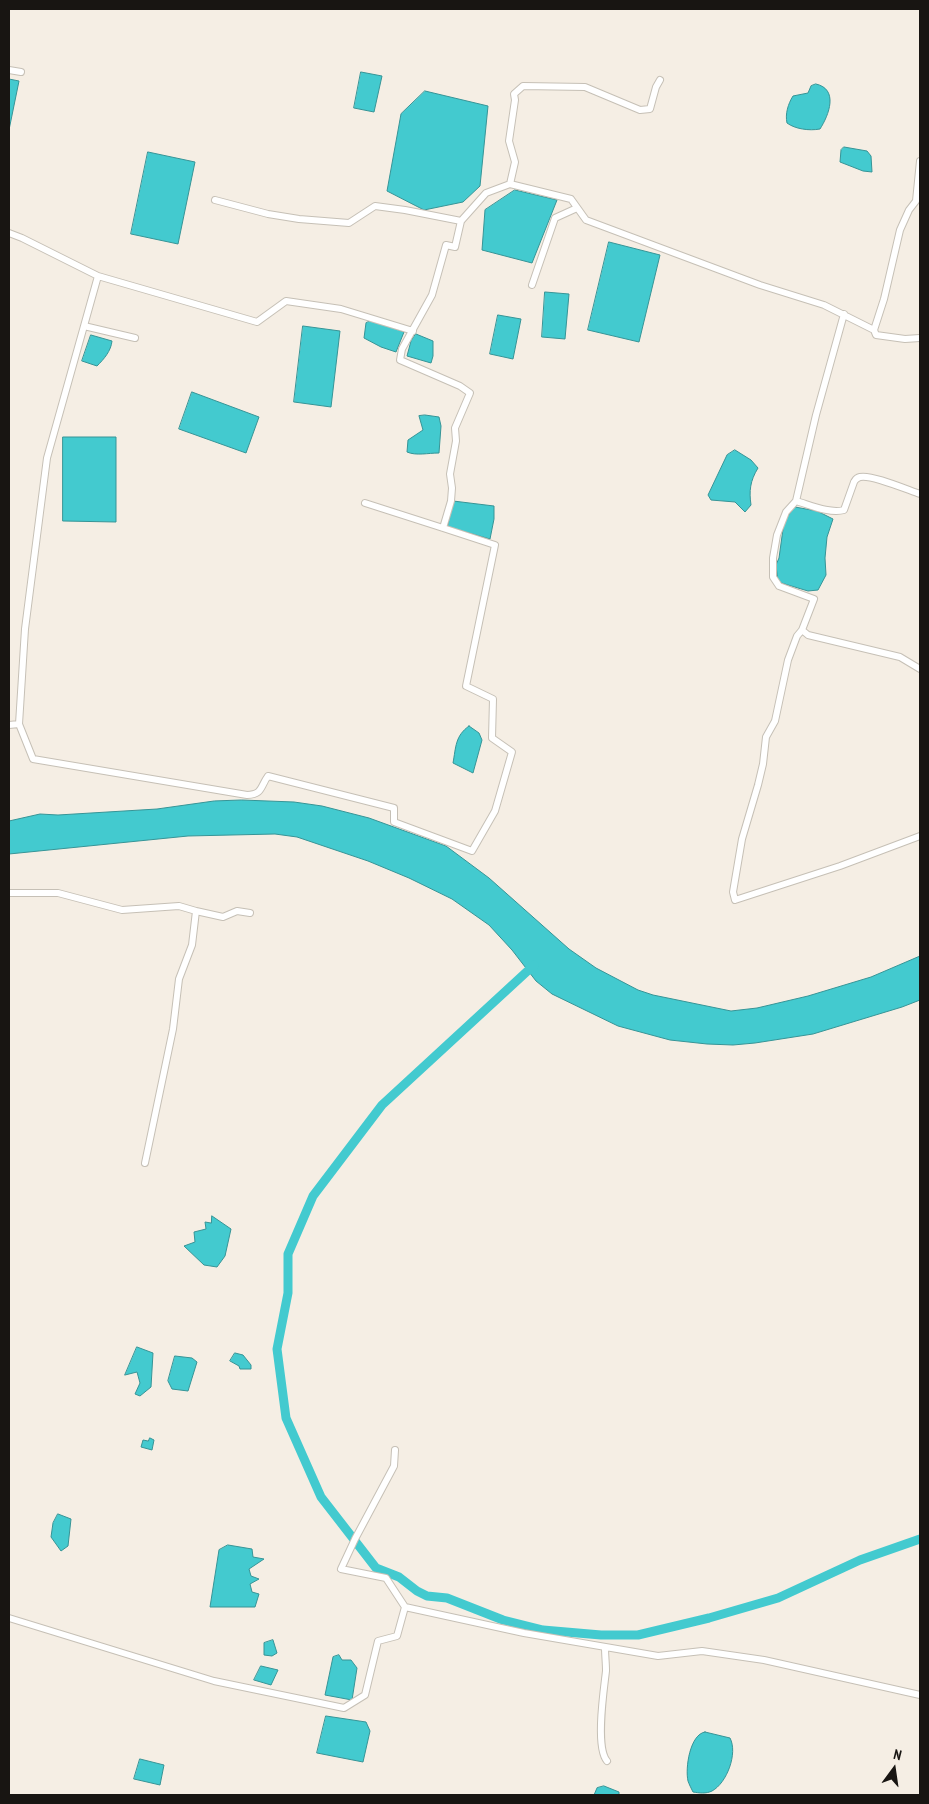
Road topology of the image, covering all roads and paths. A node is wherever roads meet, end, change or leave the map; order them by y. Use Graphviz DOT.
graph roads {
  1 [pos="9,70"];
  2 [pos="21,72"];
  3 [pos="660,80"];
  4 [pos="920,161"];
  5 [pos="510,184"];
  6 [pos="215,200"];
  7 [pos="577,208"];
  8 [pos="461,221"];
  9 [pos="9,233"];
  10 [pos="98,276"];
  11 [pos="532,285"];
  12 [pos="844,314"];
  13 [pos="84,326"];
  14 [pos="874,330"];
  15 [pos="413,331"];
  16 [pos="136,338"];
  17 [pos="920,338"];
  18 [pos="920,494"];
  19 [pos="796,501"];
  20 [pos="365,503"];
  21 [pos="443,528"];
  22 [pos="802,630"];
  23 [pos="920,669"];
  24 [pos="19,724"];
  25 [pos="9,725"];
  26 [pos="920,836"];
  27 [pos="9,893"];
  28 [pos="196,912"];
  29 [pos="250,913"];
  30 [pos="145,1163"];
  31 [pos="395,1450"];
  32 [pos="405,1607"];
  33 [pos="9,1618"];
  34 [pos="605,1647"];
  35 [pos="920,1695"];
  36 [pos="607,1761"];
  1 -- 2 [label="street"];
  3 -- 5 [label="street"];
  4 -- 14 [label="street"];
  5 -- 7 [label="street"];
  5 -- 8 [label="street"];
  6 -- 8 [label="street"];
  7 -- 11 [label="street"];
  7 -- 12 [label="street"];
  8 -- 15 [label="street"];
  9 -- 10 [label="street"];
  10 -- 13 [label="street"];
  10 -- 15 [label="street"];
  12 -- 14 [label="street"];
  12 -- 19 [label="street"];
  13 -- 16 [label="street"];
  13 -- 24 [label="street"];
  14 -- 17 [label="street"];
  15 -- 21 [label="street"];
  18 -- 19 [label="street"];
  19 -- 22 [label="street"];
  20 -- 21 [label="street"];
  21 -- 24 [label="street"];
  22 -- 23 [label="street"];
  22 -- 26 [label="street"];
  24 -- 25 [label="street"];
  27 -- 28 [label="street"];
  28 -- 29 [label="street"];
  28 -- 30 [label="street"];
  31 -- 32 [label="street"];
  32 -- 33 [label="street"];
  32 -- 34 [label="street"];
  34 -- 35 [label="street"];
  34 -- 36 [label="street"];
}
